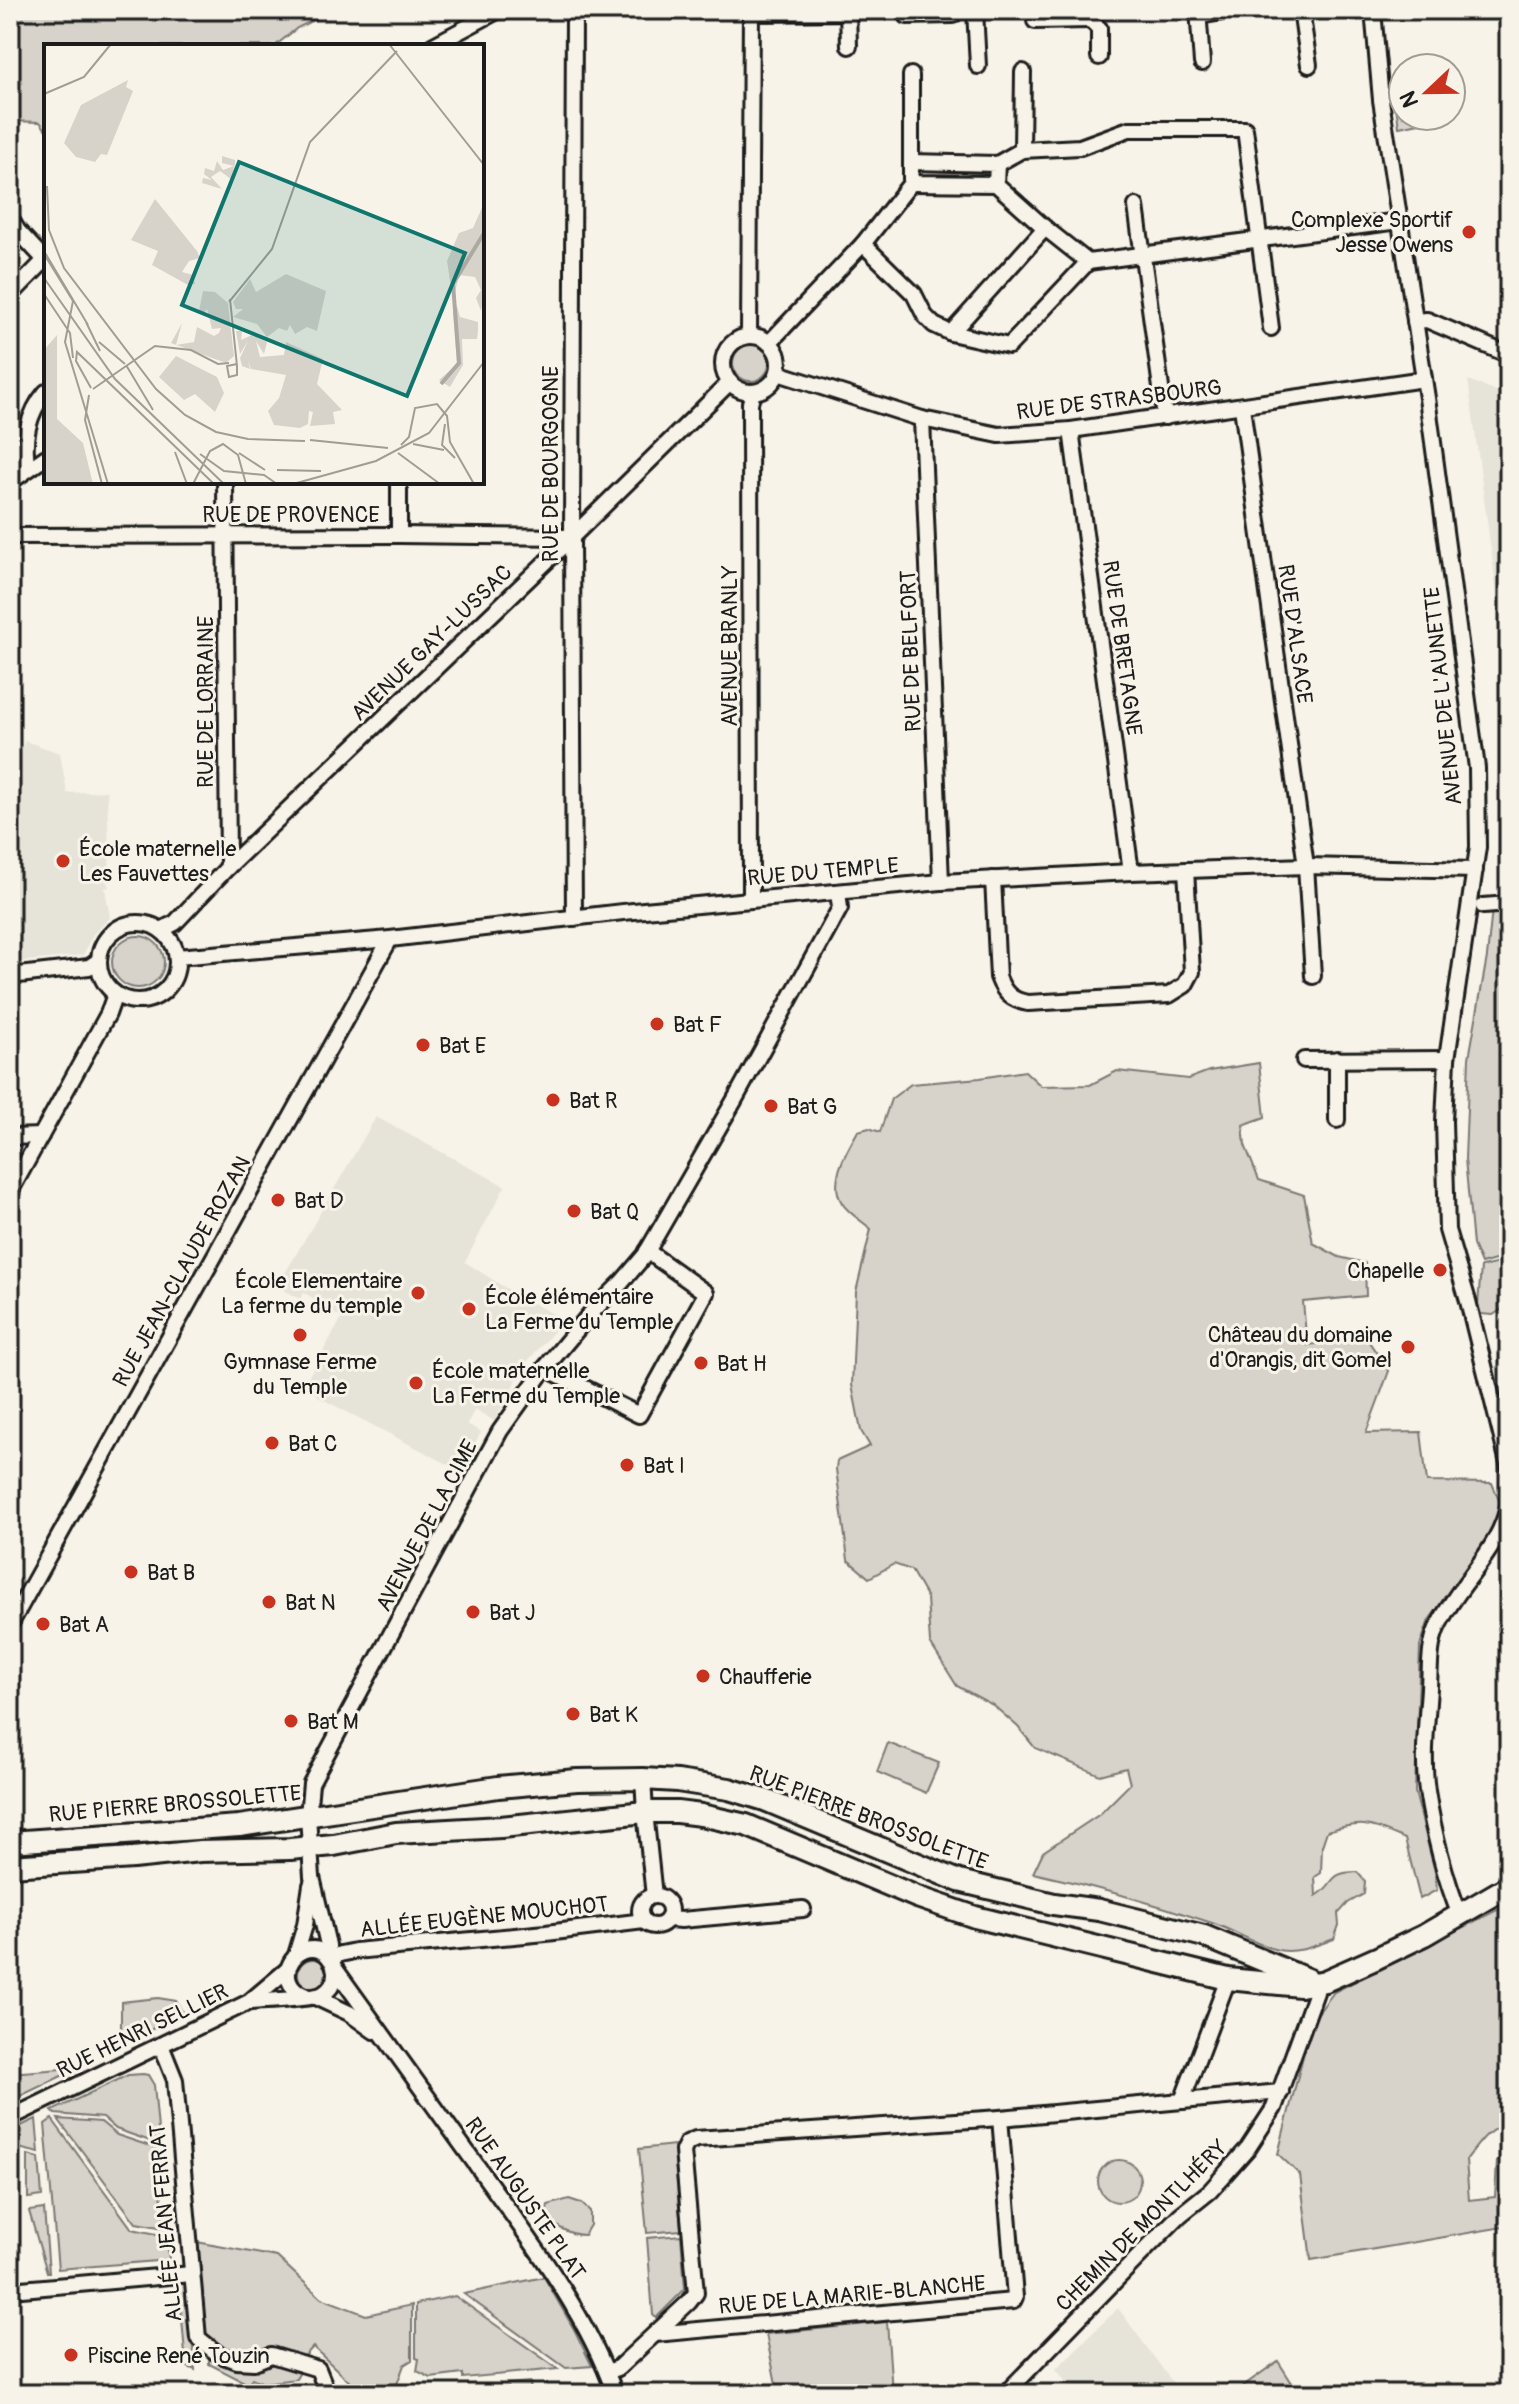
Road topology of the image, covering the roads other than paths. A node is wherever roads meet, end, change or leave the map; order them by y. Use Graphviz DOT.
graph roads {
  1 [pos="499,10"];
  2 [pos="574,10"];
  3 [pos="969,10"];
  4 [pos="975,10"];
  5 [pos="1235,10"];
  6 [pos="1301,10"];
  7 [pos="1373,10"];
  8 [pos="752,11"];
  9 [pos="848,11"];
  10 [pos="953,12"];
  11 [pos="1199,13"];
  12 [pos="1090,15"];
  13 [pos="907,16"];
  14 [pos="1035,21"];
  15 [pos="436,44"];
  16 [pos="849,46"];
  17 [pos="1099,57"];
  18 [pos="1202,63"];
  19 [pos="1309,65"];
  20 [pos="978,66"];
  21 [pos="1023,72"];
  22 [pos="911,75"];
  23 [pos="1022,150"];
  24 [pos="911,162"];
  25 [pos="997,164"];
  26 [pos="911,183"];
  27 [pos="996,184"];
  28 [pos="1136,206"];
  29 [pos="10,218"];
  30 [pos="1399,221"];
  31 [pos="1045,228"];
  32 [pos="14,231"];
  33 [pos="1260,240"];
  34 [pos="863,244"];
  35 [pos="1142,254"];
  36 [pos="44,258"];
  37 [pos="44,260"];
  38 [pos="1088,262"];
  39 [pos="10,296"];
  40 [pos="1415,321"];
  41 [pos="1271,328"];
  42 [pos="951,333"];
  43 [pos="749,336"];
  44 [pos="769,343"];
  45 [pos="1509,355"];
  46 [pos="778,373"];
  47 [pos="1424,379"];
  48 [pos="730,382"];
  49 [pos="753,392"];
  50 [pos="44,395"];
  51 [pos="1242,407"];
  52 [pos="1165,417"];
  53 [pos="922,419"];
  54 [pos="1071,430"];
  55 [pos="44,458"];
  56 [pos="28,468"];
  57 [pos="10,482"];
  58 [pos="225,484"];
  59 [pos="399,484"];
  60 [pos="399,535"];
  61 [pos="10,536"];
  62 [pos="226,537"];
  63 [pos="572,537"];
  64 [pos="1306,866"];
  65 [pos="228,867"];
  66 [pos="1186,870"];
  67 [pos="1475,870"];
  68 [pos="1131,872"];
  69 [pos="993,879"];
  70 [pos="941,882"];
  71 [pos="838,892"];
  72 [pos="751,900"];
  73 [pos="1509,904"];
  74 [pos="1483,906"];
  75 [pos="574,918"];
  76 [pos="161,930"];
  77 [pos="390,939"];
  78 [pos="177,957"];
  79 [pos="98,961"];
  80 [pos="10,976"];
  81 [pos="1313,976"];
  82 [pos="115,994"];
  83 [pos="1337,1059"];
  84 [pos="1447,1059"];
  85 [pos="1304,1060"];
  86 [pos="1337,1120"];
  87 [pos="41,1136"];
  88 [pos="10,1137"];
  89 [pos="10,1192"];
  90 [pos="647,1251"];
  91 [pos="545,1368"];
  92 [pos="1509,1467"];
  93 [pos="1509,1502"];
  94 [pos="10,1625"];
  95 [pos="643,1779"];
  96 [pos="645,1812"];
  97 [pos="308,1816"];
  98 [pos="10,1842"];
  99 [pos="311,1848"];
  100 [pos="10,1866"];
  101 [pos="312,1877"];
  102 [pos="1509,1886"];
  103 [pos="654,1896"];
  104 [pos="803,1909"];
  105 [pos="1460,1915"];
  106 [pos="668,1919"];
  107 [pos="644,1921"];
  108 [pos="331,1961"];
  109 [pos="292,1962"];
  110 [pos="1228,1979"];
  111 [pos="1316,1983"];
  112 [pos="310,1997"];
  113 [pos="249,2002"];
  114 [pos="384,2038"];
  115 [pos="161,2045"];
  116 [pos="1281,2092"];
  117 [pos="1182,2101"];
  118 [pos="10,2118"];
  119 [pos="1000,2118"];
  120 [pos="192,2274"];
  121 [pos="10,2290"];
  122 [pos="655,2334"];
  123 [pos="607,2372"];
  124 [pos="328,2394"];
  125 [pos="615,2394"];
  126 [pos="1005,2394"];
  1 -- 15 [label="street"];
  2 -- 63 [label="street, RUE DE BOURGOGNE"];
  3 -- 10 [label="street"];
  4 -- 20 [label="street"];
  5 -- 11 [label="street"];
  6 -- 19 [label="street"];
  7 -- 30 [label="street, AVENUE DE L'AUNETTE"];
  8 -- 9 [label="street"];
  8 -- 43 [label="street"];
  9 -- 16 [label="street"];
  10 -- 13 [label="street"];
  11 -- 18 [label="street"];
  12 -- 14 [label="street"];
  12 -- 17 [label="street"];
  21 -- 23 [label="street"];
  22 -- 24 [label="street"];
  23 -- 25 [label="street"];
  23 -- 33 [label="street"];
  24 -- 25 [label="street"];
  24 -- 26 [label="street"];
  25 -- 27 [label="street"];
  26 -- 27 [label="street"];
  26 -- 34 [label="street"];
  27 -- 31 [label="street"];
  28 -- 35 [label="street"];
  29 -- 32 [label="street"];
  30 -- 33 [label="street"];
  30 -- 40 [label="street, AVENUE DE L'AUNETTE"];
  31 -- 38 [label="street"];
  31 -- 42 [label="street"];
  32 -- 36 [label="street"];
  33 -- 35 [label="street"];
  33 -- 41 [label="street"];
  34 -- 42 [label="street"];
  34 -- 44 [label="street"];
  35 -- 38 [label="street"];
  35 -- 52 [label="street"];
  37 -- 39 [label="street"];
  38 -- 42 [label="street"];
  40 -- 45 [label="street"];
  40 -- 47 [label="street, AVENUE DE L'AUNETTE"];
  43 -- 44 [label="street"];
  43 -- 48 [label="street"];
  44 -- 46 [label="street"];
  46 -- 49 [label="street"];
  46 -- 53 [label="street, RUE DE STRASBOURG"];
  47 -- 51 [label="street, RUE DE STRASBOURG"];
  47 -- 67 [label="street, AVENUE DE L'AUNETTE"];
  48 -- 49 [label="street"];
  48 -- 63 [label="street, AVENUE GAY-LUSSAC"];
  49 -- 72 [label="street, AVENUE BRANLY"];
  50 -- 56 [label="street"];
  51 -- 52 [label="street, RUE DE STRASBOURG"];
  51 -- 64 [label="street, RUE D'ALSACE"];
  52 -- 54 [label="street, RUE DE STRASBOURG"];
  53 -- 54 [label="street, RUE DE STRASBOURG"];
  53 -- 70 [label="street, RUE DE BELFORT"];
  54 -- 68 [label="street, RUE DE BRETAGNE"];
  55 -- 56 [label="street"];
  56 -- 57 [label="street"];
  58 -- 62 [label="street, RUE DE LORRAINE"];
  59 -- 60 [label="street"];
  60 -- 62 [label="street, RUE DE PROVENCE"];
  60 -- 63 [label="street, RUE DE PROVENCE"];
  61 -- 62 [label="street, RUE DE PROVENCE"];
  62 -- 65 [label="street, RUE DE LORRAINE"];
  63 -- 65 [label="street, AVENUE GAY-LUSSAC"];
  63 -- 75 [label="street, RUE DE BOURGOGNE"];
  64 -- 66 [label="street, RUE DU TEMPLE"];
  64 -- 67 [label="street, RUE DU TEMPLE"];
  64 -- 81 [label="street, RUE D'ALSACE"];
  65 -- 76 [label="street, AVENUE GAY-LUSSAC"];
  66 -- 68 [label="street, RUE DU TEMPLE"];
  66 -- 69 [label="street"];
  67 -- 84 [label="street, AVENUE DE L'AUNETTE"];
  68 -- 69 [label="street, RUE DU TEMPLE"];
  69 -- 70 [label="street, RUE DU TEMPLE"];
  70 -- 71 [label="street, RUE DU TEMPLE"];
  71 -- 72 [label="street, RUE DU TEMPLE"];
  71 -- 90 [label="street, AVENUE DE LA CIME"];
  72 -- 75 [label="street, RUE DU TEMPLE"];
  73 -- 74 [label="street"];
  75 -- 77 [label="street, RUE DU TEMPLE"];
  76 -- 78 [label="street"];
  76 -- 79 [label="street"];
  77 -- 78 [label="street, RUE DU TEMPLE"];
  77 -- 94 [label="street, RUE JEAN-CLAUDE ROZAN"];
  78 -- 82 [label="street"];
  79 -- 80 [label="street"];
  79 -- 82 [label="street"];
  82 -- 87 [label="street"];
  83 -- 84 [label="street"];
  83 -- 85 [label="street"];
  83 -- 86 [label="street"];
  84 -- 92 [label="street, AVENUE DE L'AUNETTE"];
  87 -- 88 [label="street"];
  87 -- 89 [label="street"];
  90 -- 91 [label="street, AVENUE DE LA CIME"];
  90 -- 91 [label="street"];
  91 -- 97 [label="street, AVENUE DE LA CIME"];
  93 -- 105 [label="street"];
  95 -- 96 [label="street"];
  95 -- 97 [label="main road, RUE PIERRE BROSSOLETTE"];
  95 -- 111 [label="main road, RUE PIERRE BROSSOLETTE"];
  96 -- 99 [label="main road"];
  96 -- 103 [label="street"];
  96 -- 110 [label="main road"];
  97 -- 98 [label="main road, RUE PIERRE BROSSOLETTE"];
  97 -- 99 [label="street, AVENUE DE LA CIME"];
  99 -- 100 [label="main road"];
  99 -- 101 [label="street, AVENUE DE LA CIME"];
  101 -- 108 [label="street"];
  101 -- 109 [label="street"];
  102 -- 105 [label="main road"];
  103 -- 106 [label="street"];
  103 -- 107 [label="street, ALLÉE EUGÈNE MOUCHOT"];
  104 -- 106 [label="street, ALLÉE EUGÈNE MOUCHOT"];
  105 -- 111 [label="main road"];
  106 -- 107 [label="street, ALLÉE EUGÈNE MOUCHOT"];
  107 -- 108 [label="street, ALLÉE EUGÈNE MOUCHOT"];
  108 -- 109 [label="street"];
  108 -- 112 [label="street"];
  108 -- 114 [label="street, RUE AUGUSTE PLAT"];
  109 -- 112 [label="street"];
  109 -- 113 [label="street"];
  110 -- 111 [label="main road"];
  110 -- 117 [label="street"];
  111 -- 116 [label="street, CHEMIN DE MONTLHÉRY"];
  112 -- 113 [label="street"];
  112 -- 114 [label="street, RUE AUGUSTE PLAT"];
  113 -- 115 [label="street, RUE HENRI SELLIER"];
  114 -- 123 [label="street, RUE AUGUSTE PLAT"];
  115 -- 118 [label="street, RUE HENRI SELLIER"];
  115 -- 120 [label="street, ALLÉE JEAN FERRAT"];
  116 -- 117 [label="street, RUE DE LA MARIE-BLANCHE"];
  116 -- 126 [label="street, CHEMIN DE MONTLHÉRY"];
  117 -- 119 [label="street, RUE DE LA MARIE-BLANCHE"];
  119 -- 122 [label="street, RUE DE LA MARIE-BLANCHE"];
  119 -- 122 [label="street, RUE DE LA MARIE-BLANCHE"];
  120 -- 121 [label="street"];
  120 -- 124 [label="street, ALLÉE JEAN FERRAT"];
  122 -- 123 [label="street, RUE DE LA MARIE-BLANCHE"];
  123 -- 125 [label="street, RUE AUGUSTE PLAT"];
}
